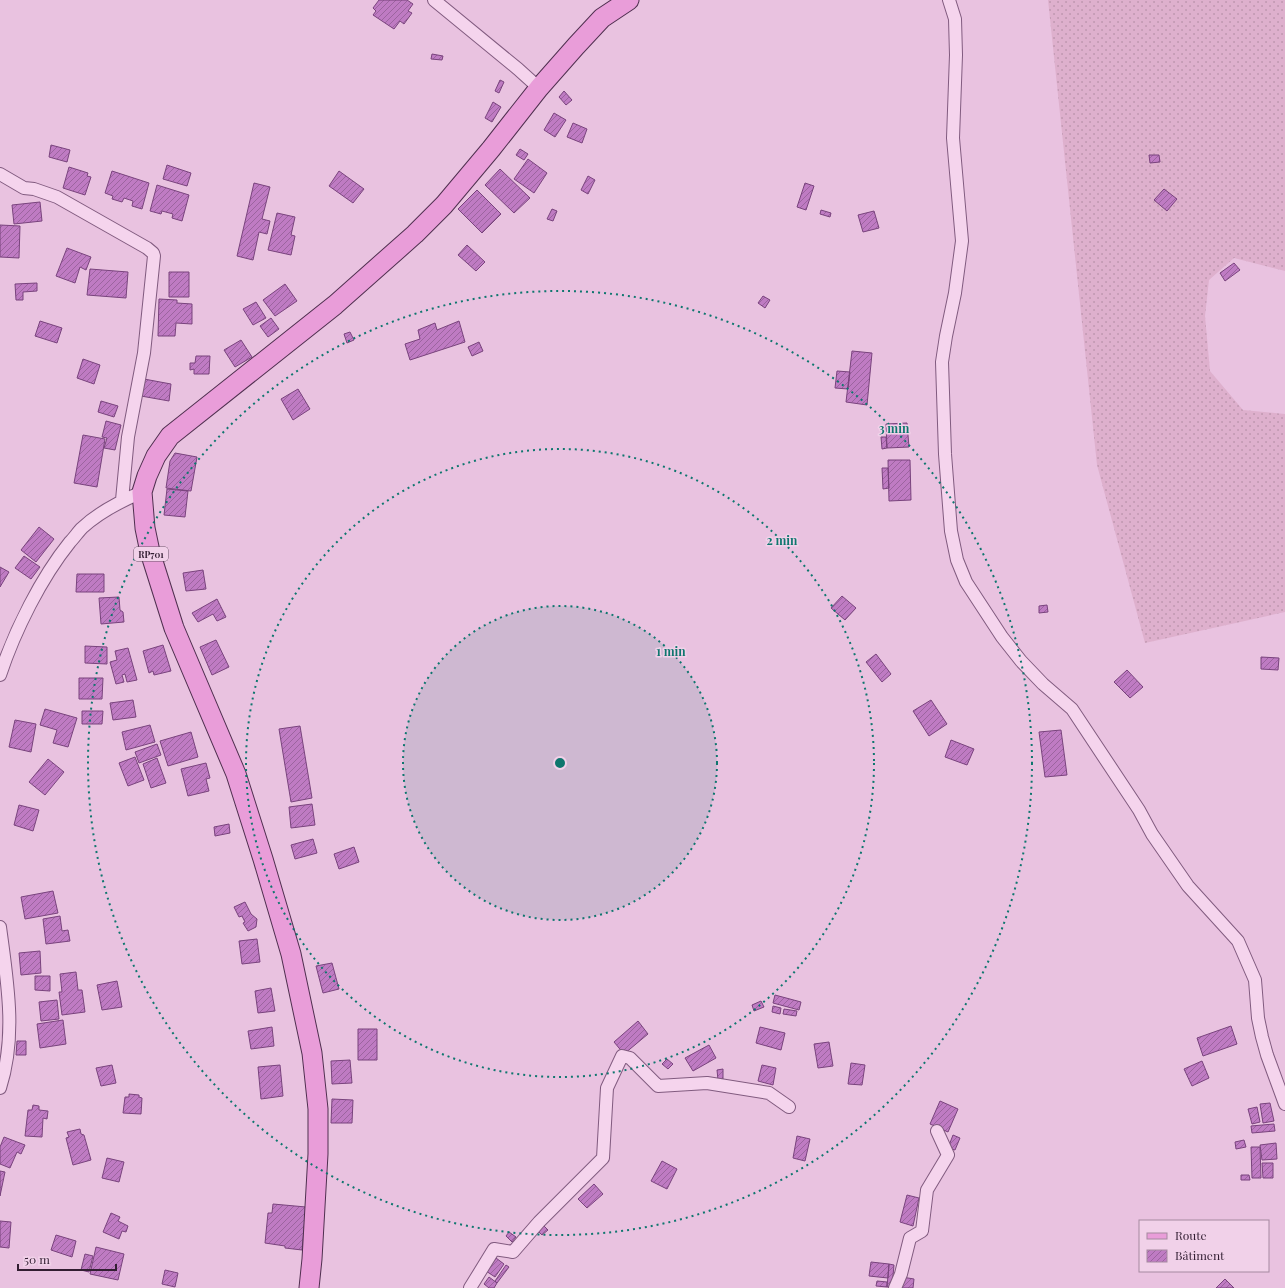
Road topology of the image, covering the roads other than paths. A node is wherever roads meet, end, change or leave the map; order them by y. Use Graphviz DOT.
graph roads {
  1 [pos="434,0"];
  2 [pos="629,0"];
  3 [pos="949,0"];
  4 [pos="539,88"];
  5 [pos="0,174"];
  6 [pos="142,492"];
  7 [pos="122,500"];
  8 [pos="0,675"];
  9 [pos="0,926"];
  10 [pos="0,1088"];
  11 [pos="1285,1104"];
  12 [pos="789,1107"];
  13 [pos="937,1131"];
  14 [pos="309,1288"];
  15 [pos="470,1288"];
  16 [pos="895,1288"];
  1 -- 4 [label="street"];
  2 -- 4 [label="main road, RP701"];
  3 -- 11 [label="street"];
  4 -- 6 [label="main road, RP701"];
  5 -- 7 [label="street"];
  6 -- 7 [label="street"];
  6 -- 14 [label="main road, RP701"];
  7 -- 8 [label="street"];
  9 -- 10 [label="street"];
  12 -- 15 [label="street"];
  13 -- 16 [label="street"];
}
